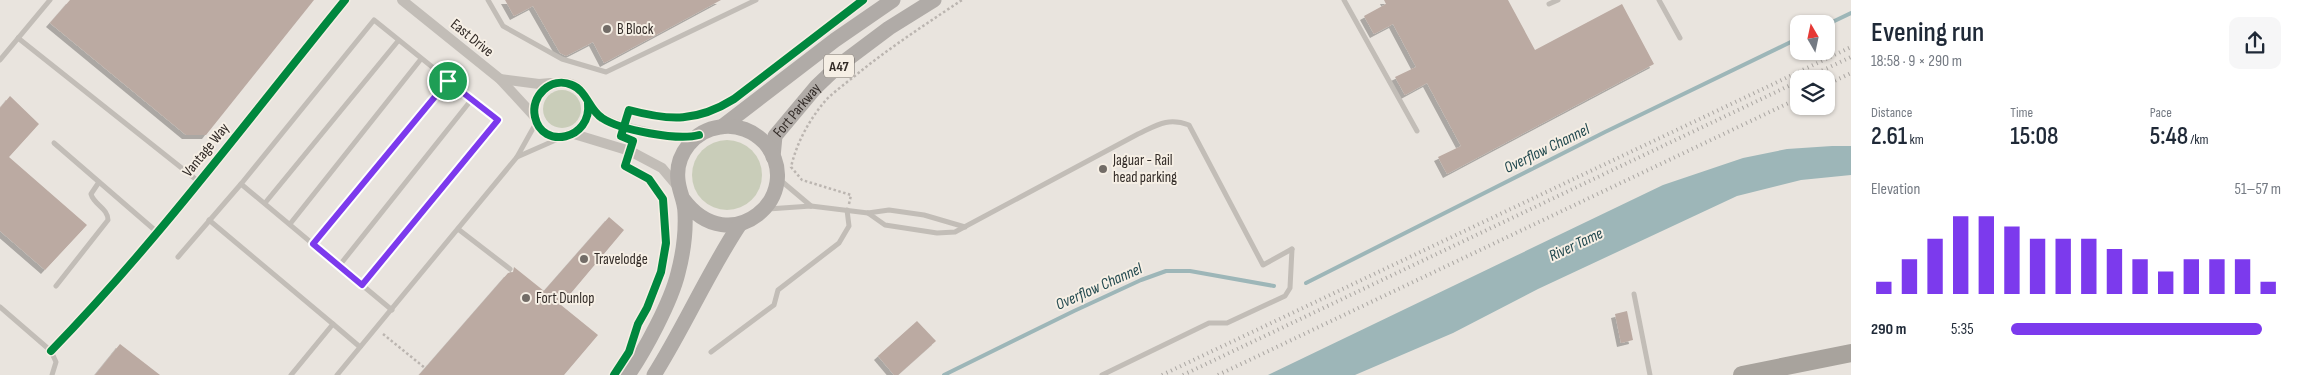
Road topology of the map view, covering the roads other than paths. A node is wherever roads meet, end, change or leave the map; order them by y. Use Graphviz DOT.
graph roads {
  1 [pos="50,0"];
  2 [pos="345,0"];
  3 [pos="402,0"];
  4 [pos="488,0"];
  5 [pos="756,0"];
  6 [pos="893,0"];
  7 [pos="934,0"];
  8 [pos="1344,0"];
  9 [pos="1558,0"];
  10 [pos="1659,0"];
  11 [pos="1549,4"];
  12 [pos="18,38"];
  13 [pos="1680,38"];
  14 [pos="398,41"];
  15 [pos="421,59"];
  16 [pos="0,60"];
  17 [pos="500,80"];
  18 [pos="448,81"];
  19 [pos="558,83"];
  20 [pos="472,100"];
  21 [pos="588,104"];
  22 [pos="536,119"];
  23 [pos="723,126"];
  24 [pos="1417,131"];
  25 [pos="574,134"];
  26 [pos="699,135"];
  27 [pos="563,137"];
  28 [pos="54,143"];
  29 [pos="517,157"];
  30 [pos="774,158"];
  31 [pos="777,177"];
  32 [pos="198,181"];
  33 [pos="99,182"];
  34 [pos="242,184"];
  35 [pos="681,194"];
  36 [pos="265,204"];
  37 [pos="811,206"];
  38 [pos="764,208"];
  39 [pos="848,210"];
  40 [pos="868,213"];
  41 [pos="209,220"];
  42 [pos="290,224"];
  43 [pos="740,224"];
  44 [pos="965,227"];
  45 [pos="458,229"];
  46 [pos="157,232"];
  47 [pos="313,244"];
  48 [pos="178,258"];
  49 [pos="339,266"];
  50 [pos="510,269"];
  51 [pos="362,285"];
  52 [pos="56,286"];
  53 [pos="1634,294"];
  54 [pos="0,307"];
  55 [pos="392,310"];
  56 [pos="333,324"];
  57 [pos="360,347"];
  58 [pos="51,351"];
  59 [pos="711,352"];
  60 [pos="1851,353"];
  61 [pos="52,375"];
  62 [pos="291,375"];
  63 [pos="337,375"];
  64 [pos="628,375"];
  65 [pos="654,375"];
  66 [pos="1102,375"];
  67 [pos="1650,375"];
  68 [pos="1742,375"];
  1 -- 12 [label="lane"];
  2 -- 32 [label="street, Vantage Way"];
  3 -- 17 [label="street, East Drive"];
  4 -- 5 [label="lane"];
  6 -- 23 [label="main road, Fort Parkway / A47"];
  7 -- 30 [label="main road, Fort Parkway / A47"];
  8 -- 24 [label="lane"];
  9 -- 11 [label="lane"];
  10 -- 13 [label="lane"];
  12 -- 16 [label="lane"];
  12 -- 32 [label="lane"];
  14 -- 15 [label="lane"];
  14 -- 34 [label="lane"];
  14 -- 36 [label="lane"];
  15 -- 18 [label="lane"];
  15 -- 42 [label="lane"];
  17 -- 19 [label="street"];
  17 -- 22 [label="street, East Drive"];
  18 -- 20 [label="lane"];
  18 -- 47 [label="lane"];
  19 -- 21 [label="street"];
  19 -- 22 [label="street"];
  20 -- 49 [label="lane"];
  20 -- 51 [label="lane"];
  21 -- 25 [label="street"];
  21 -- 26 [label="street"];
  22 -- 27 [label="street"];
  22 -- 29 [label="lane"];
  23 -- 26 [label="main road, Fort Parkway / A47"];
  23 -- 30 [label="main road, Fort Parkway / A47"];
  25 -- 27 [label="street"];
  25 -- 35 [label="street"];
  26 -- 35 [label="main road, Fort Parkway / A47"];
  27 -- 29 [label="lane"];
  28 -- 33 [label="lane"];
  29 -- 45 [label="lane"];
  30 -- 31 [label="main road, Fort Parkway / A47"];
  31 -- 37 [label="lane"];
  31 -- 38 [label="main road, Fort Parkway / A47"];
  32 -- 46 [label="street, Vantage Way"];
  33 -- 46 [label="lane"];
  33 -- 52 [label="lane"];
  34 -- 36 [label="lane"];
  34 -- 41 [label="lane"];
  35 -- 43 [label="main road"];
  35 -- 64 [label="main road, Fort Parkway / A47"];
  36 -- 42 [label="lane"];
  37 -- 38 [label="lane"];
  37 -- 39 [label="lane"];
  38 -- 43 [label="main road, Fort Parkway / A47"];
  39 -- 40 [label="lane"];
  39 -- 59 [label="lane"];
  40 -- 44 [label="lane"];
  40 -- 44 [label="lane"];
  41 -- 48 [label="lane"];
  41 -- 56 [label="lane"];
  42 -- 47 [label="lane"];
  43 -- 65 [label="main road, Fort Parkway / A47"];
  44 -- 66 [label="lane"];
  45 -- 50 [label="lane"];
  45 -- 55 [label="lane"];
  46 -- 58 [label="street, Vantage Way"];
  47 -- 49 [label="lane"];
  49 -- 51 [label="lane"];
  51 -- 55 [label="lane"];
  53 -- 67 [label="lane"];
  54 -- 58 [label="lane"];
  55 -- 57 [label="lane"];
  56 -- 57 [label="lane"];
  56 -- 62 [label="lane"];
  57 -- 63 [label="lane"];
  58 -- 61 [label="lane"];
  60 -- 68 [label="highway"];
}
